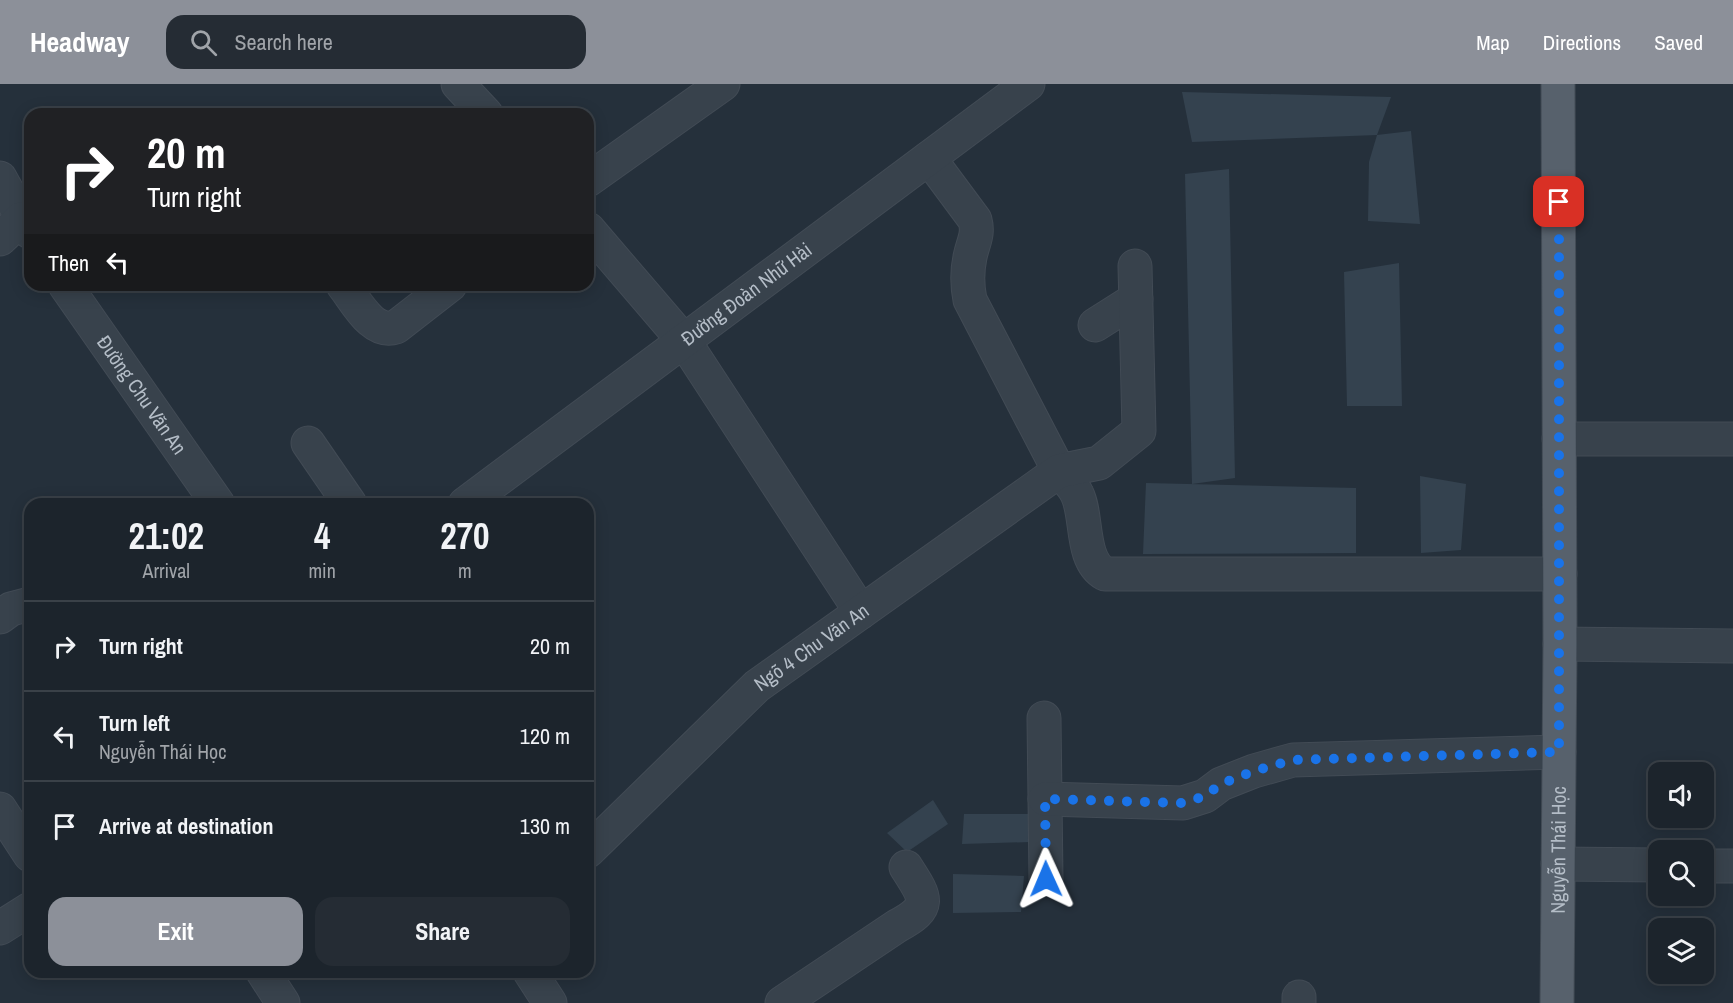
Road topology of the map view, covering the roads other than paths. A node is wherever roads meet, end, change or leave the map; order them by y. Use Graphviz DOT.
graph roads {
  1 [pos="459,84"];
  2 [pos="723,84"];
  3 [pos="1028,84"];
  4 [pos="1558,84"];
  5 [pos="481,108"];
  6 [pos="929,158"];
  7 [pos="594,176"];
  8 [pos="0,178"];
  9 [pos="17,230"];
  10 [pos="594,236"];
  11 [pos="1135,266"];
  12 [pos="69,291"];
  13 [pos="348,291"];
  14 [pos="442,291"];
  15 [pos="1136,299"];
  16 [pos="1095,325"];
  17 [pos="684,341"];
  18 [pos="1559,439"];
  19 [pos="1733,439"];
  20 [pos="308,443"];
  21 [pos="1059,471"];
  22 [pos="214,498"];
  23 [pos="346,498"];
  24 [pos="473,498"];
  25 [pos="1560,574"];
  26 [pos="24,606"];
  27 [pos="861,612"];
  28 [pos="0,617"];
  29 [pos="1560,644"];
  30 [pos="1733,646"];
  31 [pos="1044,718"];
  32 [pos="1559,752"];
  33 [pos="1045,799"];
  34 [pos="0,809"];
  35 [pos="24,846"];
  36 [pos="594,846"];
  37 [pos="1558,864"];
  38 [pos="1648,865"];
  39 [pos="1714,866"];
  40 [pos="1733,866"];
  41 [pos="906,867"];
  42 [pos="1046,879"];
  43 [pos="24,913"];
  44 [pos="0,928"];
  45 [pos="534,978"];
  46 [pos="550,1003"];
  47 [pos="782,1003"];
  48 [pos="1557,1003"];
  1 -- 5 [label="street"];
  2 -- 7 [label="street"];
  3 -- 6 [label="street, Đường Đoàn Nhữ Hài"];
  4 -- 18 [label="main road, Nguyễn Thái Học"];
  6 -- 17 [label="street, Đường Đoàn Nhữ Hài"];
  6 -- 21 [label="street"];
  8 -- 9 [label="street"];
  10 -- 17 [label="street"];
  11 -- 15 [label="street"];
  12 -- 22 [label="street, Đường Chu Văn An"];
  13 -- 14 [label="street"];
  15 -- 16 [label="street"];
  15 -- 21 [label="street"];
  17 -- 24 [label="street, Đường Đoàn Nhữ Hài"];
  17 -- 27 [label="street"];
  18 -- 19 [label="street"];
  18 -- 25 [label="main road, Nguyễn Thái Học"];
  20 -- 23 [label="street"];
  21 -- 25 [label="street"];
  21 -- 27 [label="street, Ngõ 4 Chu Văn An"];
  25 -- 29 [label="main road, Nguyễn Thái Học"];
  26 -- 28 [label="street"];
  27 -- 36 [label="street, Ngõ 4 Chu Văn An"];
  29 -- 30 [label="street"];
  29 -- 32 [label="main road, Nguyễn Thái Học"];
  31 -- 33 [label="street"];
  32 -- 33 [label="street"];
  32 -- 37 [label="main road, Nguyễn Thái Học"];
  33 -- 42 [label="street"];
  34 -- 35 [label="street"];
  37 -- 38 [label="street"];
  37 -- 48 [label="main road, Nguyễn Thái Học"];
  39 -- 40 [label="street"];
  41 -- 47 [label="street"];
  43 -- 44 [label="street"];
  45 -- 46 [label="street"];
}
